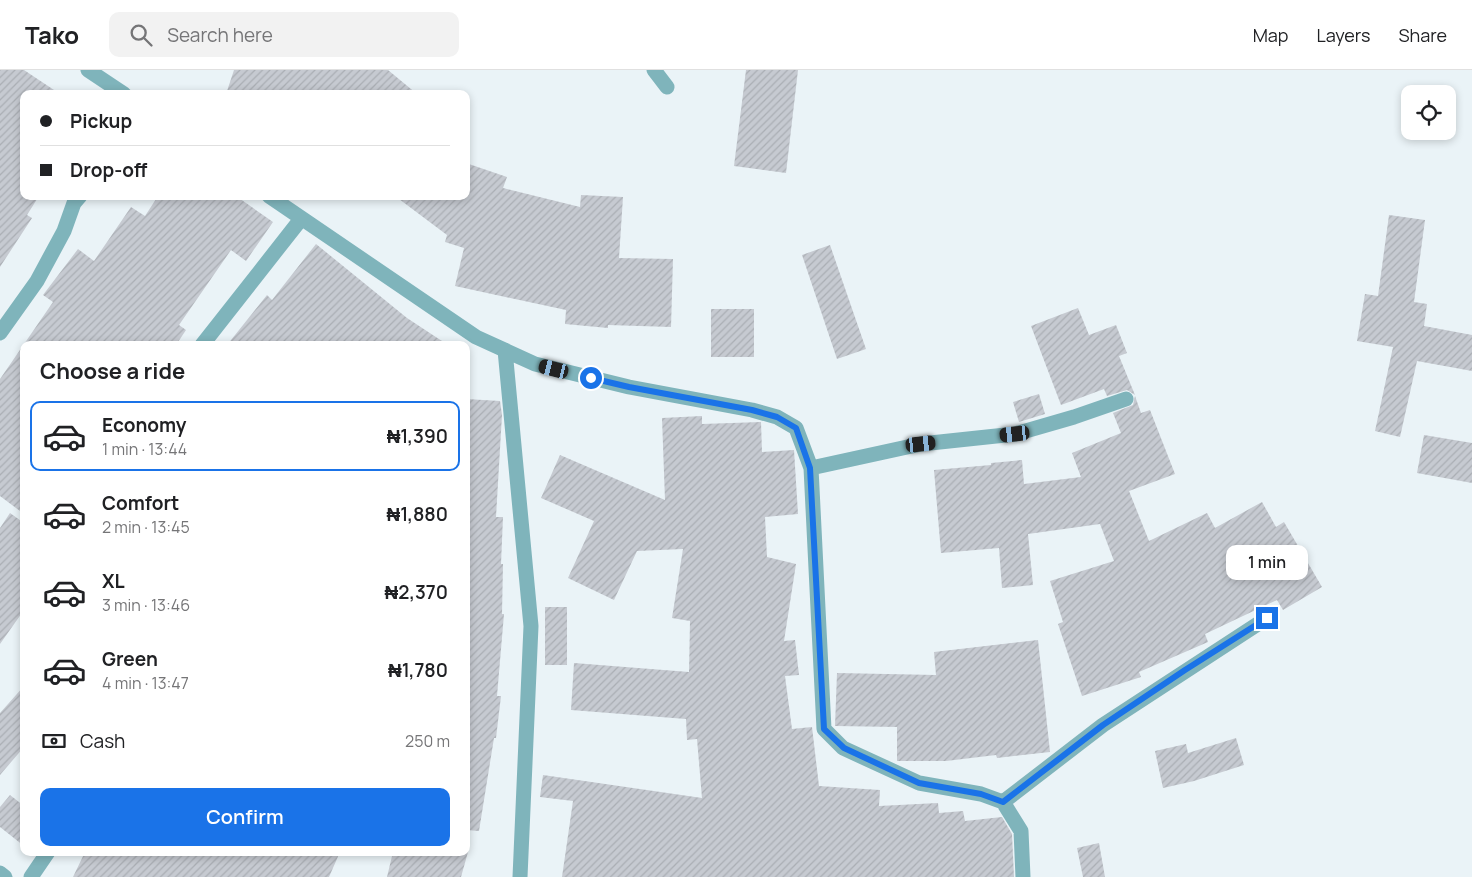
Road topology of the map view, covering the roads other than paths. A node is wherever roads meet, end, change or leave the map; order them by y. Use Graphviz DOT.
graph roads {
  1 [pos="88,70"];
  2 [pos="654,70"];
  3 [pos="667,87"];
  4 [pos="118,90"];
  5 [pos="77,200"];
  6 [pos="275,200"];
  7 [pos="301,219"];
  8 [pos="0,333"];
  9 [pos="205,341"];
  10 [pos="505,350"];
  11 [pos="1126,399"];
  12 [pos="810,468"];
  13 [pos="1267,618"];
  14 [pos="1003,802"];
  15 [pos="45,856"];
  16 [pos="0,873"];
  17 [pos="5,877"];
  18 [pos="31,877"];
  19 [pos="520,877"];
  20 [pos="1023,877"];
  1 -- 4 [label="street"];
  2 -- 3 [label="street"];
  5 -- 8 [label="street"];
  6 -- 7 [label="street"];
  7 -- 9 [label="street"];
  7 -- 10 [label="street"];
  10 -- 12 [label="street"];
  10 -- 19 [label="street"];
  11 -- 12 [label="street"];
  12 -- 14 [label="street"];
  13 -- 14 [label="street"];
  14 -- 20 [label="street"];
  15 -- 18 [label="street"];
  16 -- 17 [label="street"];
}
